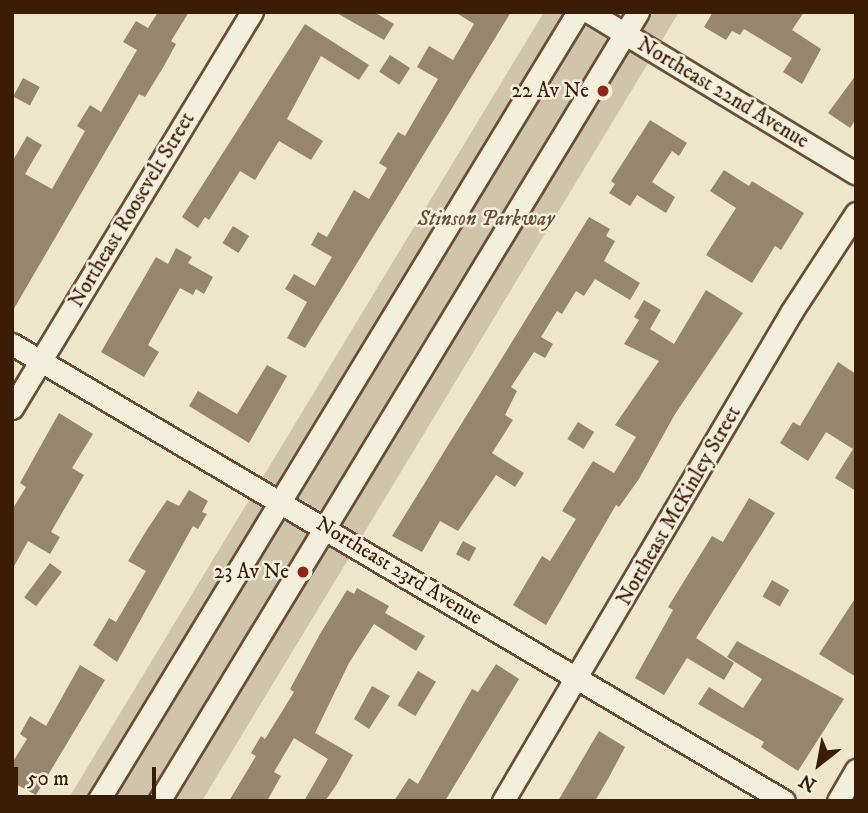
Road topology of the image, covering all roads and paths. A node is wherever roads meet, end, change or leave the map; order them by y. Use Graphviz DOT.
graph roads {
  1 [pos="252,12"];
  2 [pos="578,12"];
  3 [pos="589,12"];
  4 [pos="638,12"];
  5 [pos="625,34"];
  6 [pos="856,174"];
  7 [pos="856,213"];
  8 [pos="12,344"];
  9 [pos="41,361"];
  10 [pos="12,408"];
  11 [pos="280,502"];
  12 [pos="325,527"];
  13 [pos="579,677"];
  14 [pos="856,770"];
  15 [pos="98,801"];
  16 [pos="159,801"];
  17 [pos="503,801"];
  18 [pos="784,801"];
  19 [pos="838,801"];
  1 -- 9 [label="street, Northeast Roosevelt Street"];
  2 -- 11 [label="street"];
  3 -- 5 [label="street, Northeast 22nd Avenue"];
  4 -- 5 [label="street"];
  5 -- 6 [label="street, Northeast 22nd Avenue"];
  5 -- 12 [label="street"];
  7 -- 13 [label="street, Northeast McKinley Street"];
  8 -- 9 [label="street, Northeast 23rd Avenue"];
  9 -- 10 [label="street, Northeast Roosevelt Street"];
  9 -- 11 [label="street, Northeast 23rd Avenue"];
  11 -- 12 [label="street, Northeast 23rd Avenue"];
  11 -- 15 [label="street"];
  12 -- 13 [label="street, Northeast 23rd Avenue"];
  12 -- 16 [label="street"];
  13 -- 17 [label="street, Northeast McKinley Street"];
  13 -- 18 [label="street, Northeast 23rd Avenue"];
  14 -- 19 [label="street"];
}
